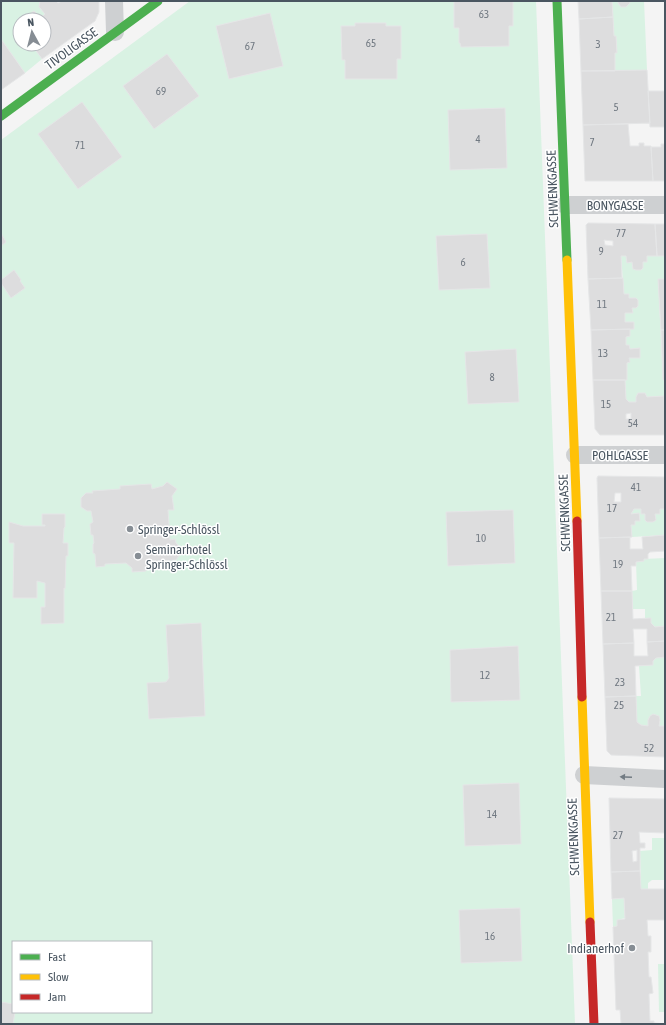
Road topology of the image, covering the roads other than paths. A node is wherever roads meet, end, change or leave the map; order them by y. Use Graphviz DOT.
graph roads {
  1 [pos="114,1"];
  2 [pos="158,1"];
  3 [pos="557,1"];
  4 [pos="115,32"];
  5 [pos="1,116"];
  6 [pos="565,205"];
  7 [pos="665,205"];
  8 [pos="575,455"];
  9 [pos="665,455"];
  10 [pos="584,775"];
  11 [pos="665,779"];
  12 [pos="594,1024"];
  1 -- 4 [label="street"];
  2 -- 4 [label="street, TIVOLIGASSE"];
  3 -- 6 [label="street, SCHWENKGASSE"];
  4 -- 5 [label="street, TIVOLIGASSE"];
  6 -- 7 [label="street, BONYGASSE"];
  6 -- 8 [label="street, SCHWENKGASSE"];
  8 -- 9 [label="street, POHLGASSE"];
  8 -- 10 [label="street, SCHWENKGASSE"];
  11 -- 10 [label="street, one-way"];
  10 -- 12 [label="street, SCHWENKGASSE"];
}
